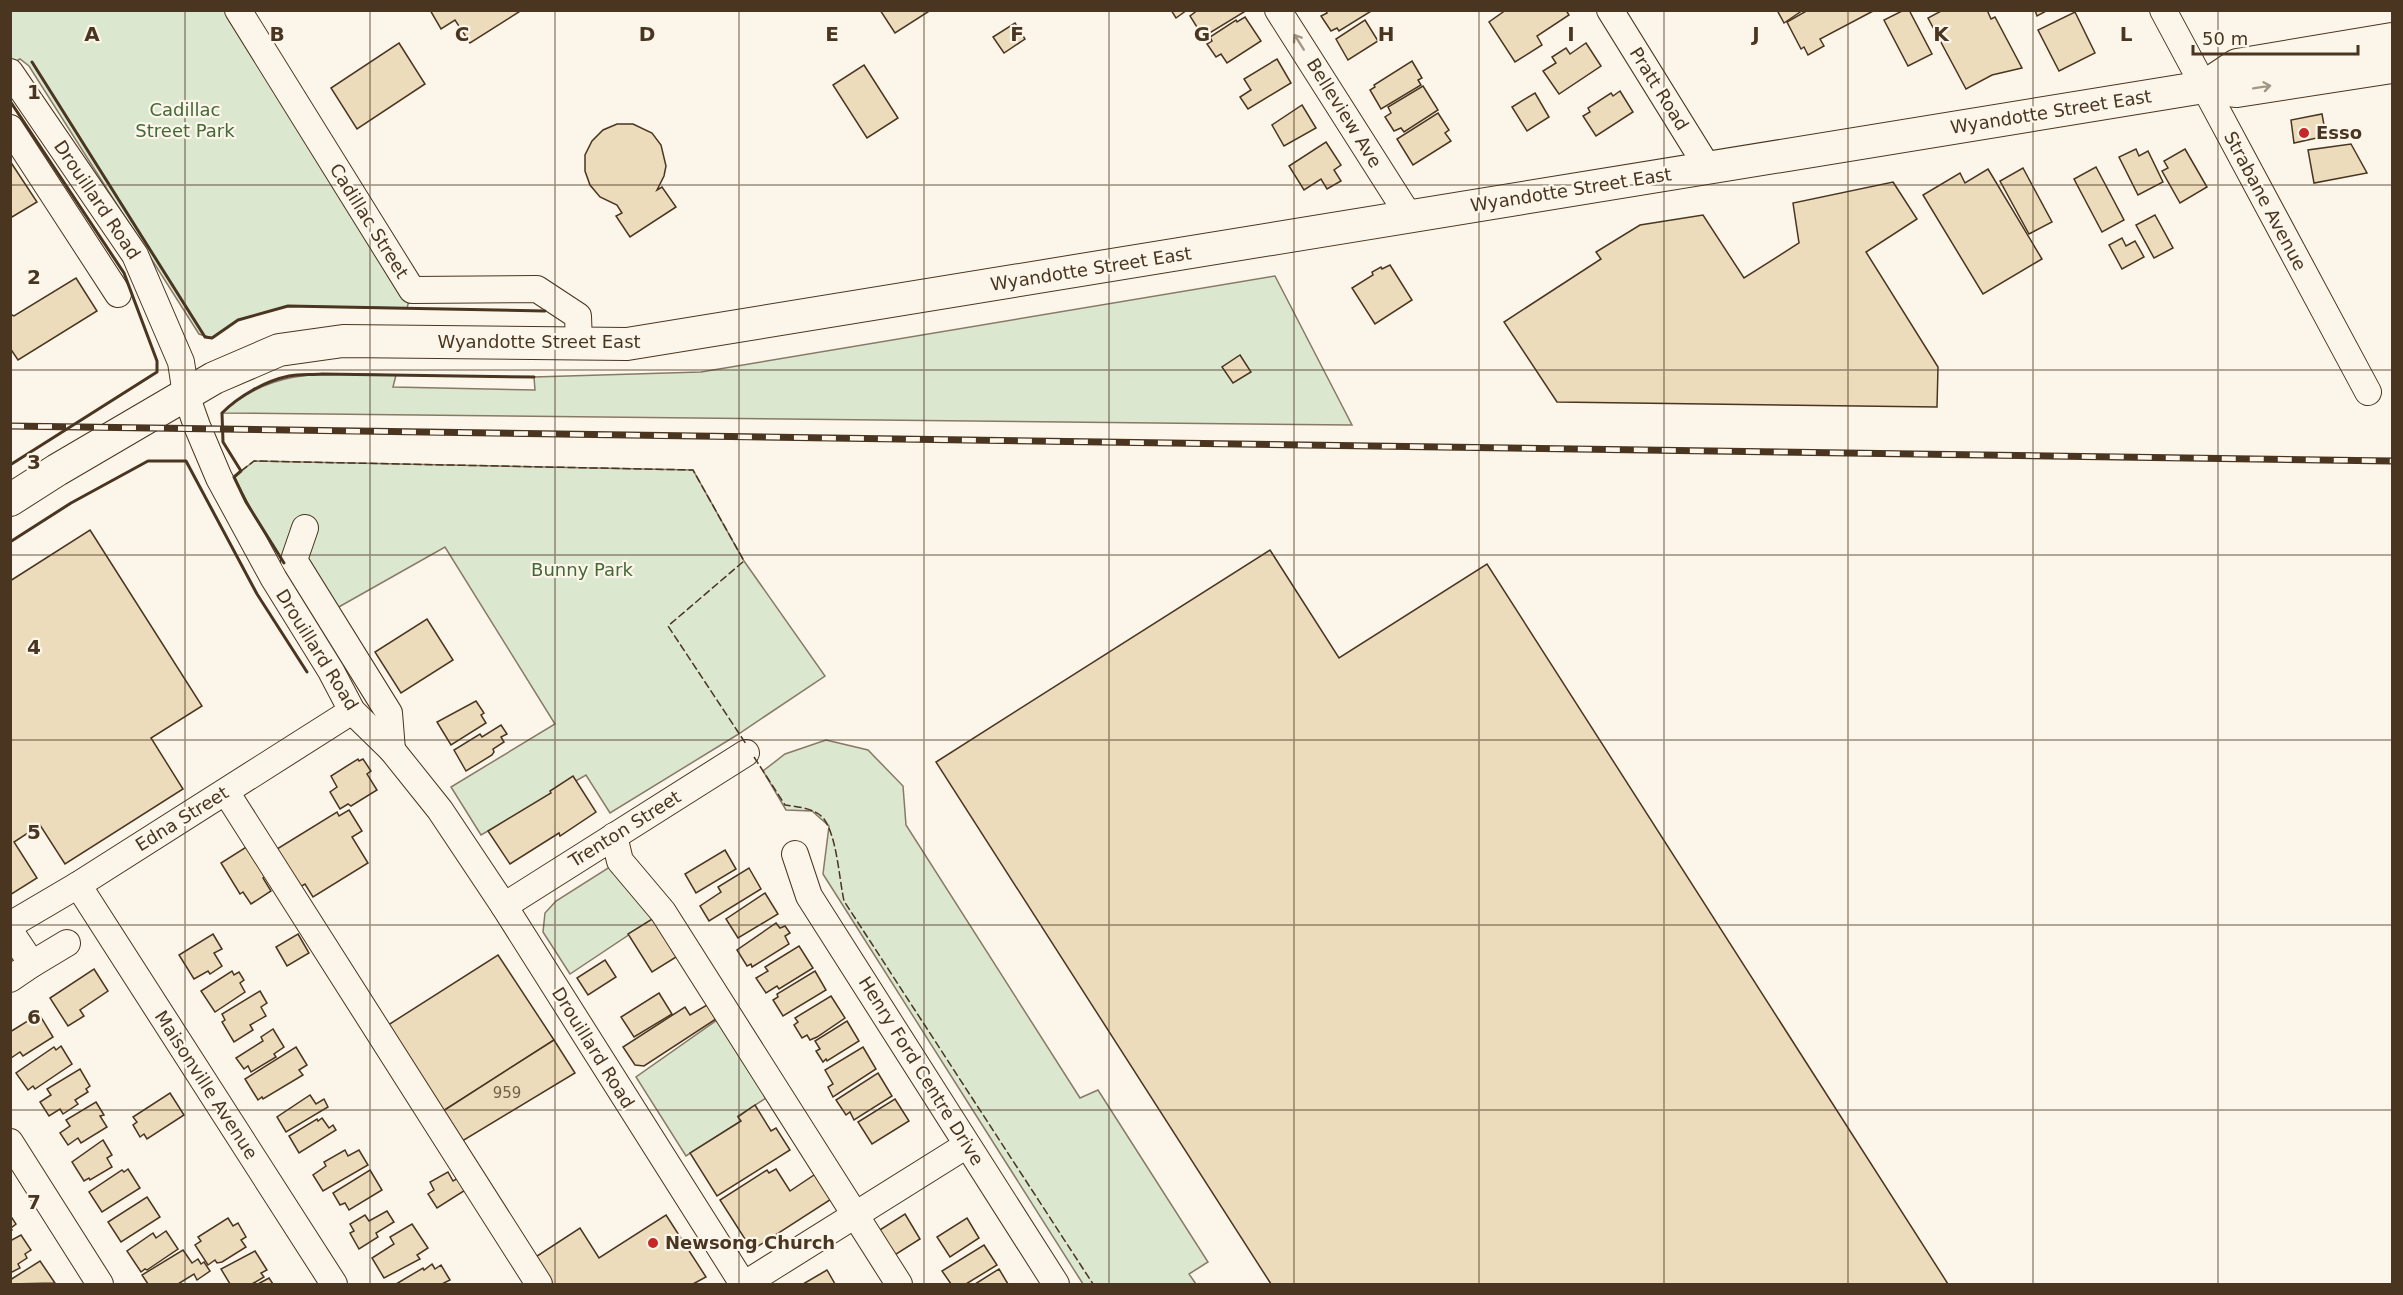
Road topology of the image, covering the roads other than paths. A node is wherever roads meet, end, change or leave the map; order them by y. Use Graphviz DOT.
graph roads {
  1 [pos="238,10"];
  2 [pos="1278,10"];
  3 [pos="1610,10"];
  4 [pos="2163,10"];
  5 [pos="2392,39"];
  6 [pos="2392,67"];
  7 [pos="10,72"];
  8 [pos="2204,87"];
  9 [pos="10,128"];
  10 [pos="1708,168"];
  11 [pos="1409,216"];
  12 [pos="118,294"];
  13 [pos="579,345"];
  14 [pos="2368,392"];
  15 [pos="186,395"];
  16 [pos="10,500"];
  17 [pos="305,528"];
  18 [pos="352,711"];
  19 [pos="392,750"];
  20 [pos="746,753"];
  21 [pos="226,792"];
  22 [pos="614,836"];
  23 [pos="795,854"];
  24 [pos="78,885"];
  25 [pos="504,906"];
  26 [pos="10,925"];
  27 [pos="10,932"];
  28 [pos="67,943"];
  29 [pos="32,964"];
  30 [pos="10,979"];
  31 [pos="10,1142"];
  32 [pos="967,1145"];
  33 [pos="854,1214"];
  34 [pos="100,1284"];
  35 [pos="334,1284"];
  36 [pos="539,1284"];
  37 [pos="744,1284"];
  38 [pos="899,1284"];
  39 [pos="1056,1284"];
  1 -- 13 [label="street, Cadillac Street"];
  11 -- 2 [label="street, Belleview Ave, one-way"];
  3 -- 10 [label="street, Pratt Road"];
  4 -- 8 [label="street, Strabane Avenue"];
  5 -- 8 [label="main road, Wyandotte Street East"];
  8 -- 6 [label="main road, Wyandotte Street East, one-way"];
  7 -- 15 [label="street, Drouillard Road"];
  8 -- 10 [label="main road, Wyandotte Street East"];
  8 -- 14 [label="street, Strabane Avenue"];
  9 -- 12 [label="street"];
  10 -- 11 [label="main road, Wyandotte Street East"];
  11 -- 13 [label="main road, Wyandotte Street East"];
  13 -- 15 [label="main road, Wyandotte Street East"];
  15 -- 16 [label="main road, Wyandotte Street East"];
  15 -- 18 [label="street, Drouillard Road"];
  17 -- 19 [label="street"];
  18 -- 19 [label="street, Drouillard Road"];
  18 -- 21 [label="street, Edna Street"];
  19 -- 25 [label="street, Drouillard Road"];
  20 -- 22 [label="street, Trenton Street"];
  21 -- 24 [label="street, Edna Street"];
  21 -- 36 [label="street"];
  22 -- 25 [label="street, Trenton Street"];
  22 -- 33 [label="street"];
  23 -- 32 [label="street, Henry Ford Centre Drive"];
  24 -- 26 [label="street, Edna Street"];
  24 -- 35 [label="street, Maisonville Avenue"];
  25 -- 37 [label="street, Drouillard Road"];
  27 -- 29 [label="street"];
  28 -- 29 [label="street"];
  29 -- 30 [label="street"];
  31 -- 34 [label="street"];
  32 -- 33 [label="street"];
  32 -- 39 [label="street, Henry Ford Centre Drive"];
  33 -- 37 [label="street"];
  33 -- 38 [label="street"];
}
